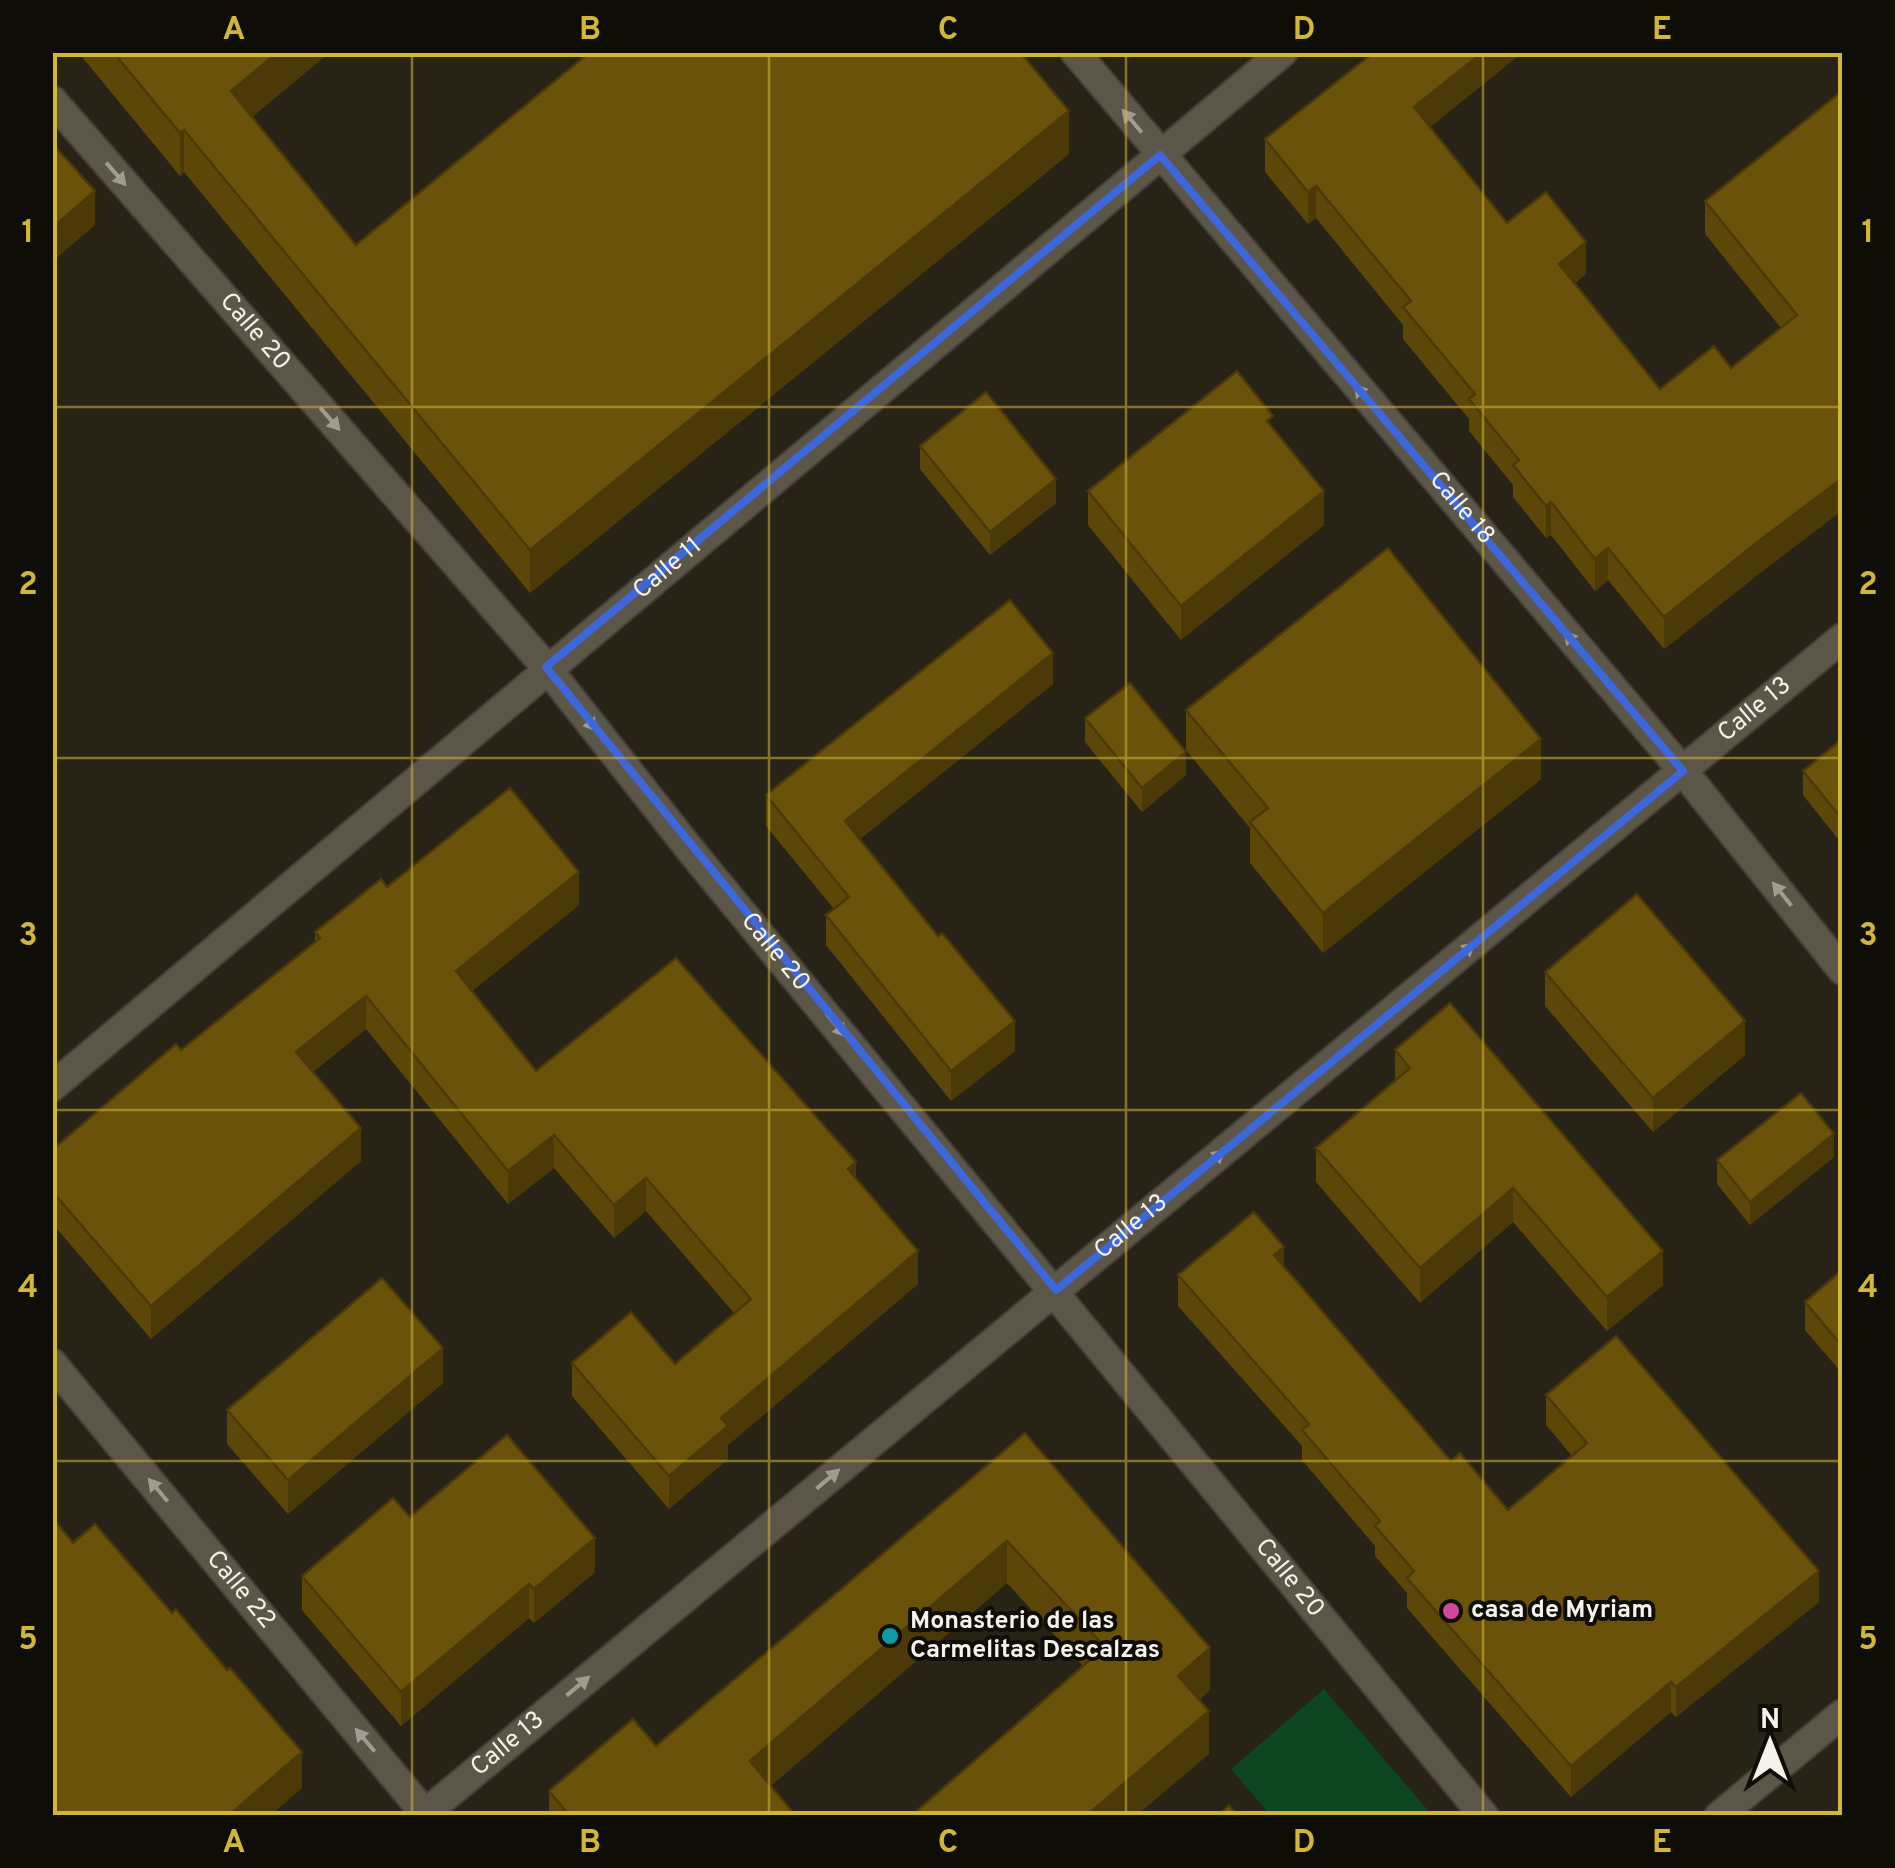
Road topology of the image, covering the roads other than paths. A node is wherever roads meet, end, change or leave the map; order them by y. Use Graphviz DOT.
graph roads {
  1 [pos="1075,52"];
  2 [pos="1283,52"];
  3 [pos="52,100"];
  4 [pos="1160,155"];
  5 [pos="1842,638"];
  6 [pos="546,667"];
  7 [pos="1683,770"];
  8 [pos="1842,970"];
  9 [pos="52,1087"];
  10 [pos="1056,1290"];
  11 [pos="52,1363"];
  12 [pos="1842,1714"];
  13 [pos="424,1815"];
  14 [pos="1484,1816"];
  15 [pos="1719,1816"];
  4 -- 1 [label="street, Calle 18, one-way"];
  2 -- 4 [label="street, Calle 11"];
  3 -- 6 [label="street, Calle 20, one-way"];
  4 -- 6 [label="street, Calle 11"];
  7 -- 4 [label="street, Calle 18, one-way"];
  5 -- 7 [label="street, Calle 13"];
  6 -- 9 [label="street, Calle 11"];
  6 -- 10 [label="street, Calle 20, one-way"];
  8 -- 7 [label="street, Calle 18, one-way"];
  10 -- 7 [label="street, Calle 13, one-way"];
  13 -- 10 [label="street, Calle 13, one-way"];
  10 -- 14 [label="street, Calle 20"];
  13 -- 11 [label="street, Calle 22, one-way"];
  12 -- 15 [label="street"];
}
